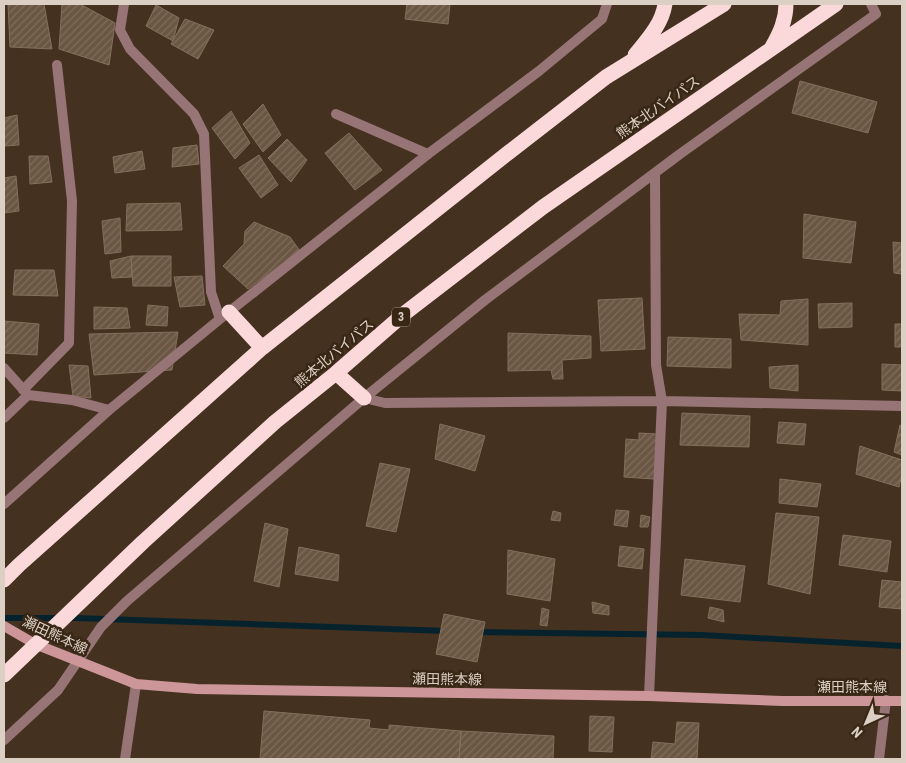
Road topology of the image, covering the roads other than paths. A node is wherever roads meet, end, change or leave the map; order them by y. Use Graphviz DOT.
graph roads {
  1 [pos="124,4"];
  2 [pos="607,4"];
  3 [pos="665,4"];
  4 [pos="724,4"];
  5 [pos="786,4"];
  6 [pos="836,4"];
  7 [pos="871,4"];
  8 [pos="770,49"];
  9 [pos="57,65"];
  10 [pos="626,65"];
  11 [pos="336,114"];
  12 [pos="428,154"];
  13 [pos="654,173"];
  14 [pos="225,316"];
  15 [pos="262,348"];
  16 [pos="4,368"];
  17 [pos="336,373"];
  18 [pos="26,392"];
  19 [pos="364,398"];
  20 [pos="662,401"];
  21 [pos="902,406"];
  22 [pos="109,410"];
  23 [pos="4,418"];
  24 [pos="4,504"];
  25 [pos="4,580"];
  26 [pos="4,626"];
  27 [pos="36,644"];
  28 [pos="76,661"];
  29 [pos="4,675"];
  30 [pos="136,684"];
  31 [pos="649,696"];
  32 [pos="886,700"];
  33 [pos="902,701"];
  34 [pos="4,740"];
  35 [pos="126,759"];
  36 [pos="878,759"];
  1 -- 14 [label="street"];
  2 -- 12 [label="street"];
  3 -- 10 [label="highway"];
  4 -- 10 [label="highway"];
  5 -- 8 [label="highway"];
  6 -- 8 [label="highway, 熊本北バイパス / 3"];
  7 -- 13 [label="street"];
  8 -- 17 [label="highway, 熊本北バイパス / 3"];
  9 -- 18 [label="street"];
  10 -- 15 [label="highway"];
  11 -- 12 [label="street"];
  12 -- 14 [label="street"];
  13 -- 19 [label="street"];
  13 -- 20 [label="street"];
  14 -- 15 [label="highway"];
  14 -- 22 [label="street"];
  15 -- 25 [label="highway"];
  16 -- 18 [label="street"];
  17 -- 19 [label="highway"];
  17 -- 27 [label="highway, 熊本北バイパス / 3"];
  18 -- 22 [label="street"];
  18 -- 23 [label="street"];
  19 -- 20 [label="street"];
  19 -- 28 [label="street"];
  20 -- 21 [label="street"];
  20 -- 31 [label="street"];
  22 -- 24 [label="street"];
  26 -- 27 [label="main road, 瀬田熊本線"];
  27 -- 28 [label="main road, 瀬田熊本線"];
  27 -- 29 [label="highway, 熊本北バイパス / 3"];
  28 -- 30 [label="main road, 瀬田熊本線"];
  28 -- 34 [label="street"];
  30 -- 31 [label="main road, 瀬田熊本線"];
  30 -- 35 [label="street"];
  31 -- 32 [label="main road, 瀬田熊本線"];
  32 -- 33 [label="main road, 瀬田熊本線"];
  32 -- 36 [label="street"];
}
